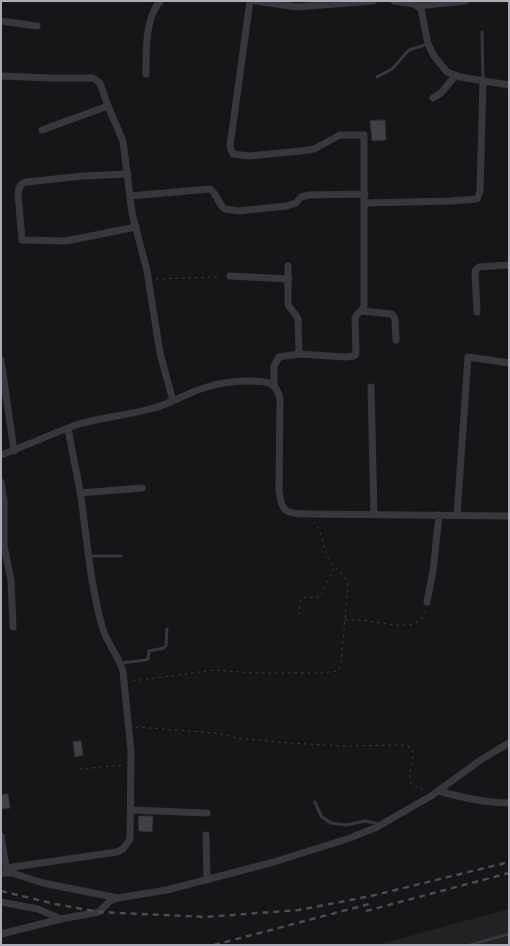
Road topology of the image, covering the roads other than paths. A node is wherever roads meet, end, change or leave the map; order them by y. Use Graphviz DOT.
graph roads {
  1 [pos="160,1"];
  2 [pos="250,1"];
  3 [pos="255,1"];
  4 [pos="373,1"];
  5 [pos="394,1"];
  6 [pos="465,1"];
  7 [pos="421,4"];
  8 [pos="1,22"];
  9 [pos="37,26"];
  10 [pos="482,32"];
  11 [pos="428,44"];
  12 [pos="146,74"];
  13 [pos="1,76"];
  14 [pos="377,76"];
  15 [pos="455,76"];
  16 [pos="483,80"];
  17 [pos="509,85"];
  18 [pos="433,98"];
  19 [pos="108,106"];
  20 [pos="42,130"];
  21 [pos="128,174"];
  22 [pos="365,194"];
  23 [pos="130,196"];
  24 [pos="365,203"];
  25 [pos="136,227"];
  26 [pos="509,265"];
  27 [pos="288,266"];
  28 [pos="230,276"];
  29 [pos="289,280"];
  30 [pos="362,311"];
  31 [pos="476,312"];
  32 [pos="396,340"];
  33 [pos="299,354"];
  34 [pos="1,360"];
  35 [pos="509,363"];
  36 [pos="3,383"];
  37 [pos="274,386"];
  38 [pos="371,387"];
  39 [pos="173,401"];
  40 [pos="68,428"];
  41 [pos="14,450"];
  42 [pos="1,455"];
  43 [pos="1,482"];
  44 [pos="142,488"];
  45 [pos="80,493"];
  46 [pos="374,515"];
  47 [pos="439,515"];
  48 [pos="457,515"];
  49 [pos="509,516"];
  50 [pos="2,525"];
  51 [pos="87,556"];
  52 [pos="121,556"];
  53 [pos="427,602"];
  54 [pos="14,627"];
  55 [pos="167,629"];
  56 [pos="121,663"];
  57 [pos="509,743"];
  58 [pos="436,793"];
  59 [pos="315,802"];
  60 [pos="509,803"];
  61 [pos="131,810"];
  62 [pos="207,813"];
  63 [pos="380,825"];
  64 [pos="206,835"];
  65 [pos="1,836"];
  66 [pos="5,872"];
  67 [pos="207,880"];
  68 [pos="118,898"];
  69 [pos="1,902"];
  70 [pos="61,919"];
  71 [pos="1,934"];
  72 [pos="509,934"];
  73 [pos="470,945"];
  1 -- 12 [label="street"];
  2 -- 22 [label="street"];
  3 -- 4 [label="street"];
  5 -- 7 [label="street"];
  6 -- 7 [label="street"];
  7 -- 11 [label="street"];
  8 -- 9 [label="street"];
  10 -- 16 [label="lane"];
  11 -- 14 [label="lane"];
  11 -- 15 [label="street"];
  13 -- 19 [label="street"];
  15 -- 16 [label="street"];
  15 -- 18 [label="street"];
  16 -- 17 [label="street"];
  16 -- 24 [label="street"];
  19 -- 20 [label="street"];
  19 -- 21 [label="street"];
  21 -- 23 [label="street"];
  21 -- 25 [label="street"];
  22 -- 23 [label="street"];
  22 -- 24 [label="street"];
  23 -- 25 [label="street"];
  24 -- 30 [label="street"];
  25 -- 39 [label="street"];
  26 -- 31 [label="street"];
  27 -- 29 [label="street"];
  28 -- 29 [label="street"];
  29 -- 33 [label="street"];
  30 -- 32 [label="street"];
  30 -- 33 [label="street"];
  33 -- 37 [label="street"];
  34 -- 36 [label="street"];
  35 -- 48 [label="street"];
  36 -- 41 [label="street"];
  37 -- 39 [label="street"];
  37 -- 46 [label="street"];
  38 -- 46 [label="street"];
  39 -- 40 [label="street"];
  40 -- 41 [label="street"];
  40 -- 45 [label="street"];
  41 -- 42 [label="street"];
  43 -- 50 [label="street"];
  44 -- 45 [label="street"];
  45 -- 51 [label="street"];
  46 -- 47 [label="street"];
  47 -- 48 [label="street"];
  47 -- 53 [label="street"];
  48 -- 49 [label="street"];
  50 -- 54 [label="street"];
  51 -- 52 [label="lane"];
  51 -- 56 [label="street"];
  55 -- 56 [label="lane"];
  56 -- 61 [label="street"];
  57 -- 58 [label="street"];
  58 -- 60 [label="street"];
  58 -- 63 [label="street"];
  59 -- 63 [label="lane"];
  61 -- 62 [label="street"];
  61 -- 66 [label="street"];
  63 -- 67 [label="street"];
  64 -- 67 [label="street"];
  65 -- 66 [label="street"];
  66 -- 68 [label="street"];
  67 -- 68 [label="street"];
  68 -- 70 [label="street"];
  69 -- 70 [label="street"];
  70 -- 71 [label="street"];
  72 -- 73 [label="lane"];
}
